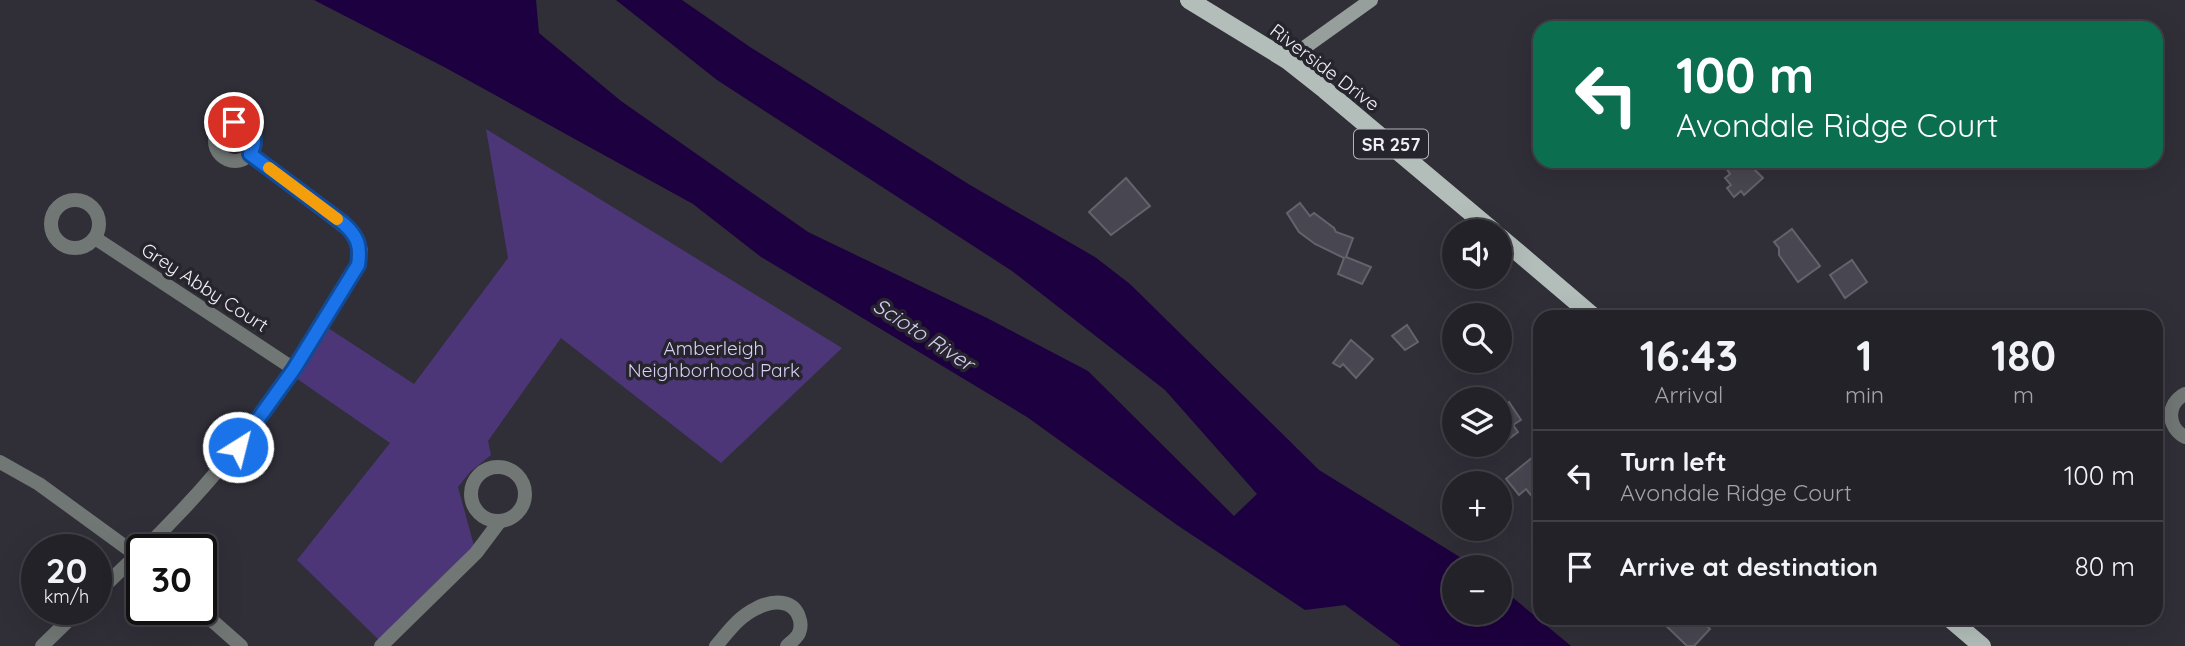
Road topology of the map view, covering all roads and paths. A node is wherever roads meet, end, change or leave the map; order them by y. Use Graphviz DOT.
graph roads {
  1 [pos="1189,0"];
  2 [pos="1371,0"];
  3 [pos="1287,60"];
  4 [pos="250,154"];
  5 [pos="1479,219"];
  6 [pos="94,238"];
  7 [pos="1512,247"];
  8 [pos="1586,310"];
  9 [pos="294,369"];
  10 [pos="2185,394"];
  11 [pos="2185,437"];
  12 [pos="0,462"];
  13 [pos="500,521"];
  14 [pos="159,534"];
  15 [pos="126,544"];
  16 [pos="126,567"];
  17 [pos="112,580"];
  18 [pos="64,625"];
  19 [pos="217,625"];
  20 [pos="1957,625"];
  21 [pos="42,646"];
  22 [pos="241,646"];
  23 [pos="381,646"];
  24 [pos="716,646"];
  25 [pos="788,646"];
  26 [pos="1982,646"];
  1 -- 3 [label="main road, Riverside Drive / SR 257"];
  2 -- 3 [label="street"];
  3 -- 5 [label="main road, Riverside Drive / SR 257"];
  4 -- 9 [label="street"];
  6 -- 9 [label="street, Grey Abby Court"];
  7 -- 8 [label="main road"];
  9 -- 14 [label="street"];
  10 -- 11 [label="street"];
  12 -- 15 [label="street"];
  13 -- 23 [label="street"];
  16 -- 17 [label="street"];
  18 -- 21 [label="street"];
  19 -- 22 [label="street"];
  20 -- 26 [label="main road"];
  24 -- 25 [label="street"];
}
